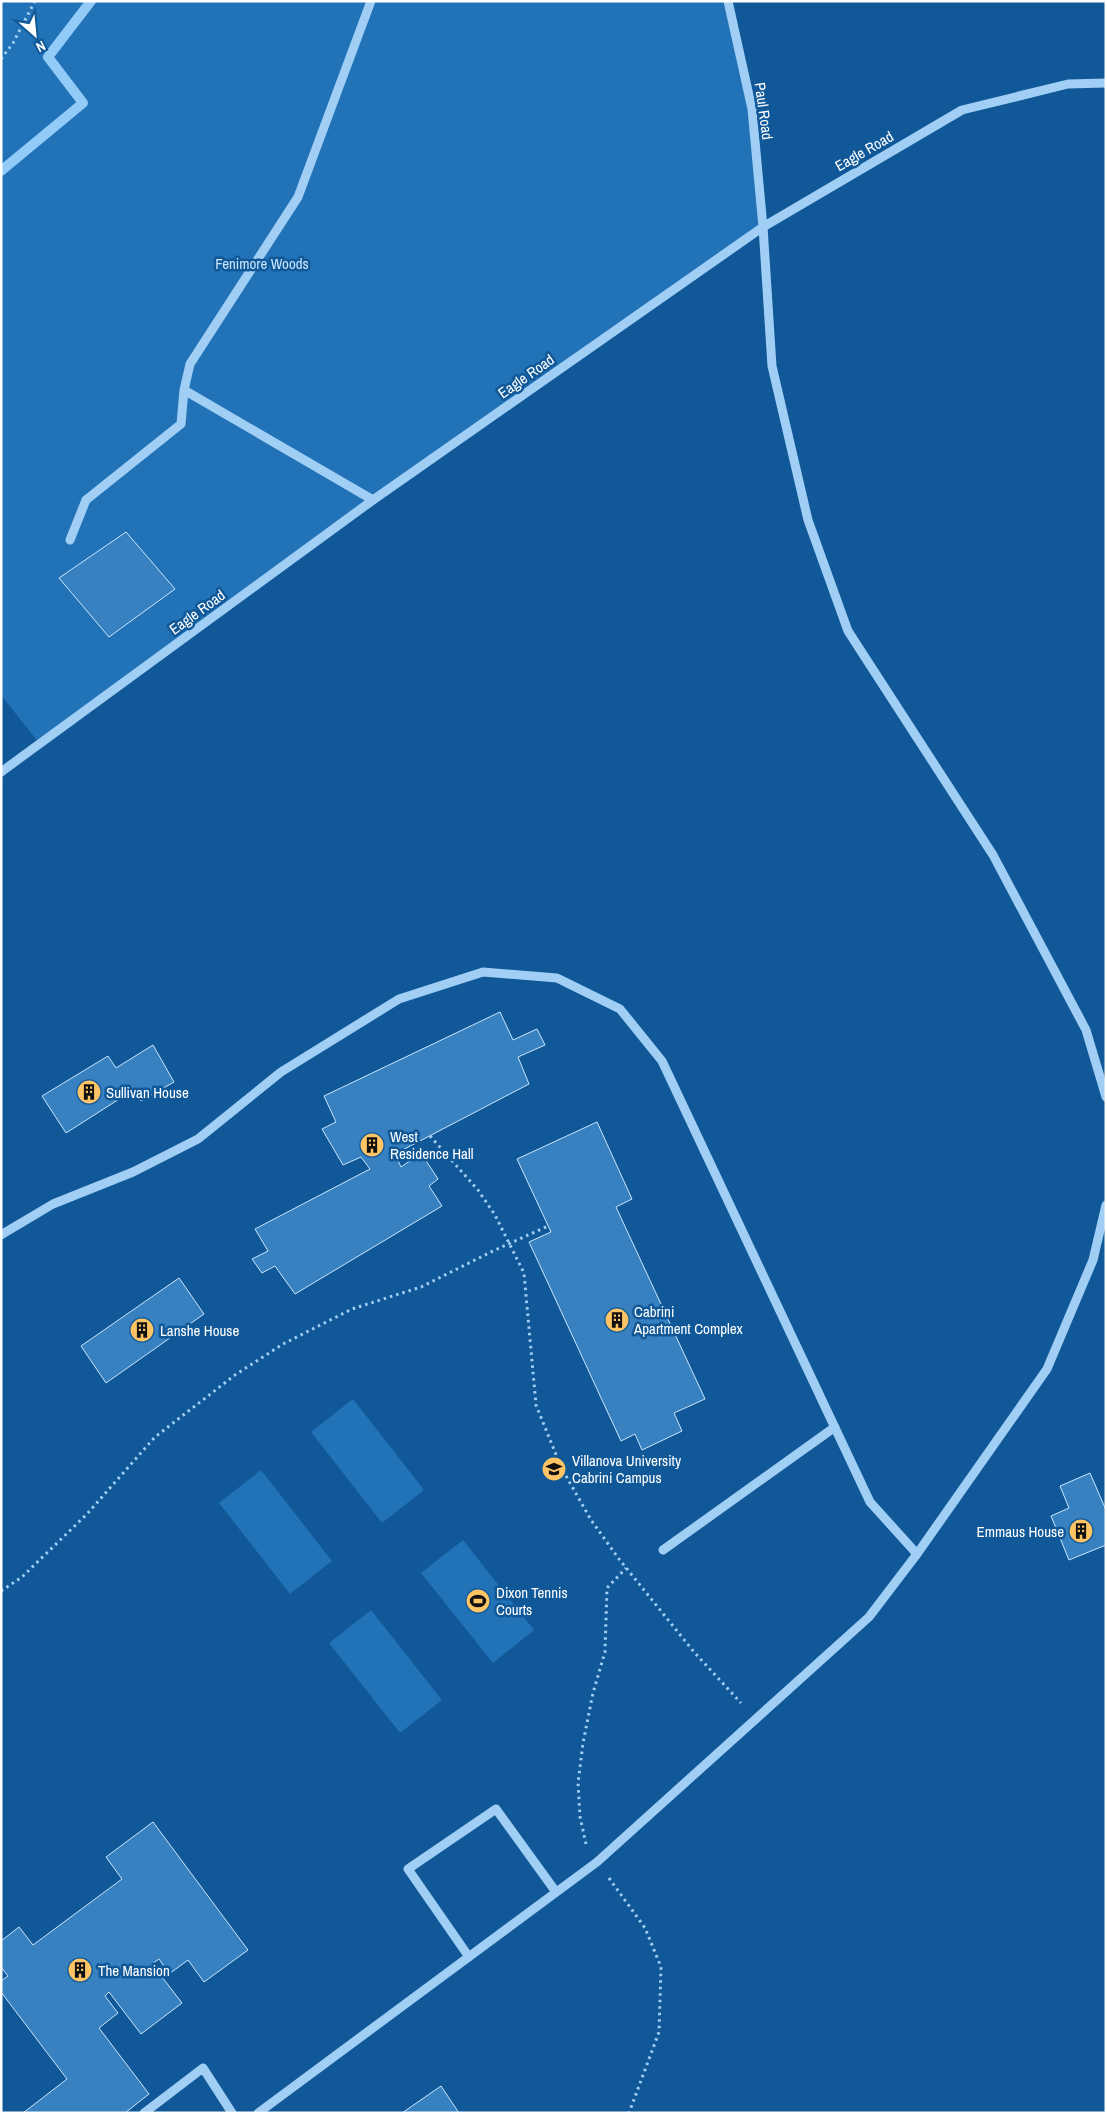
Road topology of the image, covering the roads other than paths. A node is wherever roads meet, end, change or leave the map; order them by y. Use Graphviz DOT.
graph roads {
  1 [pos="371,1"];
  2 [pos="728,1"];
  3 [pos="1106,83"];
  4 [pos="763,227"];
  5 [pos="184,390"];
  6 [pos="373,500"];
  7 [pos="70,540"];
  8 [pos="1,772"];
  9 [pos="1106,1097"];
  10 [pos="1106,1204"];
  11 [pos="1,1235"];
  12 [pos="835,1427"];
  13 [pos="663,1550"];
  14 [pos="917,1554"];
  15 [pos="556,1892"];
  16 [pos="469,1957"];
  17 [pos="144,2113"];
  18 [pos="232,2113"];
  19 [pos="258,2113"];
  1 -- 5 [label="street"];
  2 -- 4 [label="street, Paul Road"];
  3 -- 4 [label="street, Eagle Road"];
  4 -- 6 [label="street, Eagle Road"];
  4 -- 9 [label="street, Paul Road"];
  5 -- 6 [label="street"];
  5 -- 7 [label="street"];
  6 -- 8 [label="street, Eagle Road"];
  10 -- 14 [label="street"];
  11 -- 12 [label="street"];
  12 -- 13 [label="street"];
  12 -- 14 [label="street"];
  14 -- 15 [label="street"];
  15 -- 16 [label="street"];
  15 -- 16 [label="street"];
  16 -- 19 [label="street"];
  17 -- 18 [label="street"];
}
